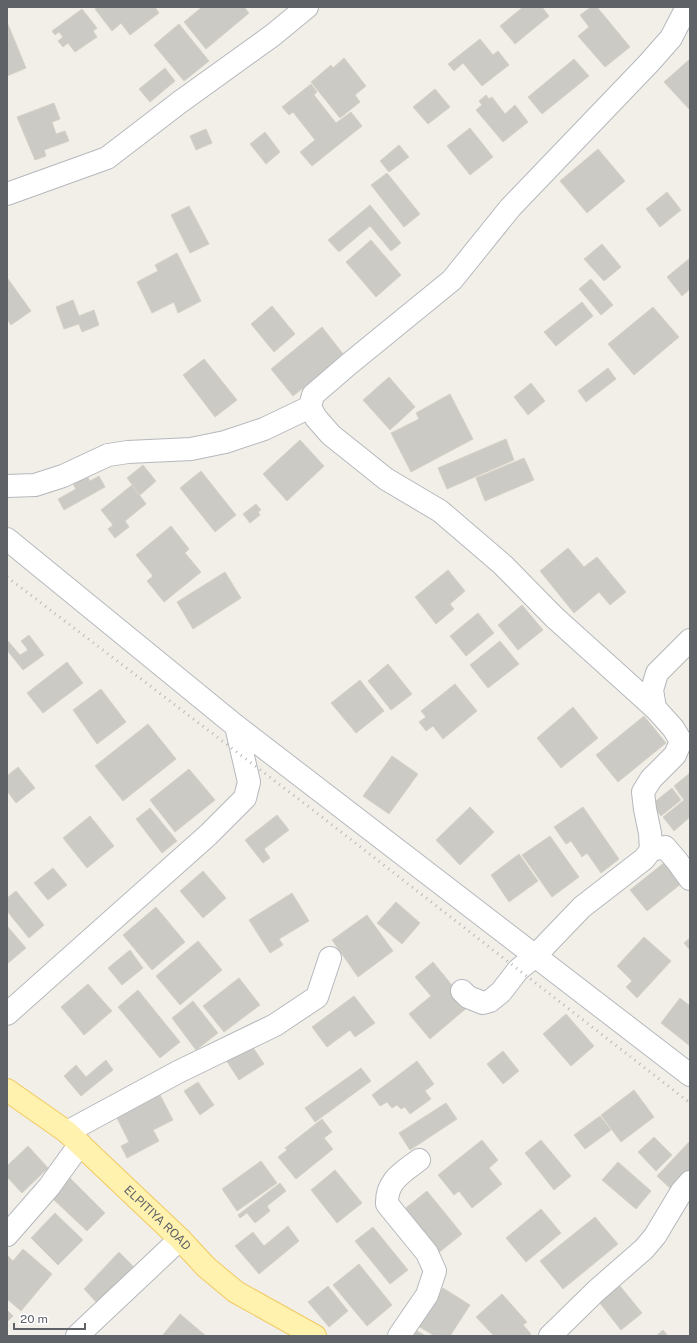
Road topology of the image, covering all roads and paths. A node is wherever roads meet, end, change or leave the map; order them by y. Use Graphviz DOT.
graph roads {
  1 [pos="307,7"];
  2 [pos="686,7"];
  3 [pos="7,194"];
  4 [pos="310,407"];
  5 [pos="7,486"];
  6 [pos="7,539"];
  7 [pos="690,640"];
  8 [pos="655,708"];
  9 [pos="236,726"];
  10 [pos="651,850"];
  11 [pos="690,880"];
  12 [pos="535,956"];
  13 [pos="330,958"];
  14 [pos="462,991"];
  15 [pos="7,1014"];
  16 [pos="690,1075"];
  17 [pos="7,1090"];
  18 [pos="74,1138"];
  19 [pos="419,1160"];
  20 [pos="690,1182"];
  21 [pos="7,1235"];
  22 [pos="180,1239"];
  23 [pos="77,1336"];
  24 [pos="315,1336"];
  25 [pos="399,1336"];
  26 [pos="550,1336"];
  1 -- 3 [label="street"];
  2 -- 4 [label="street"];
  4 -- 5 [label="street"];
  4 -- 8 [label="street"];
  6 -- 9 [label="street"];
  7 -- 8 [label="street"];
  8 -- 10 [label="street"];
  9 -- 12 [label="street"];
  9 -- 15 [label="street"];
  10 -- 11 [label="street"];
  10 -- 12 [label="street"];
  12 -- 14 [label="street"];
  12 -- 16 [label="street"];
  13 -- 18 [label="street"];
  17 -- 18 [label="main road, ELPITIYA ROAD"];
  18 -- 21 [label="street"];
  18 -- 22 [label="main road, ELPITIYA ROAD"];
  19 -- 25 [label="street"];
  20 -- 26 [label="street"];
  22 -- 23 [label="street"];
  22 -- 24 [label="main road, ELPITIYA ROAD"];
}
